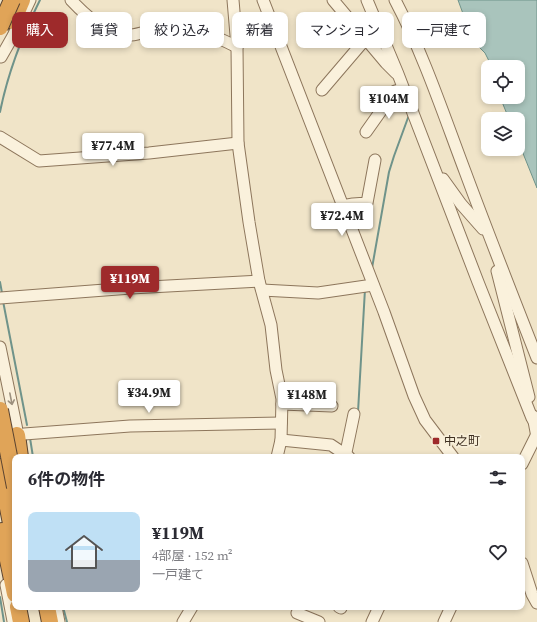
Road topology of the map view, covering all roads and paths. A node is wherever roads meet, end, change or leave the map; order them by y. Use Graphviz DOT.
graph roads {
  1 [pos="12,0"];
  2 [pos="22,0"];
  3 [pos="30,0"];
  4 [pos="71,0"];
  5 [pos="233,0"];
  6 [pos="263,0"];
  7 [pos="333,0"];
  8 [pos="368,0"];
  9 [pos="395,0"];
  10 [pos="234,12"];
  11 [pos="343,12"];
  12 [pos="4,21"];
  13 [pos="232,45"];
  14 [pos="237,48"];
  15 [pos="358,48"];
  16 [pos="373,48"];
  17 [pos="1,59"];
  18 [pos="398,74"];
  19 [pos="401,89"];
  20 [pos="322,90"];
  21 [pos="366,132"];
  22 [pos="0,137"];
  23 [pos="238,143"];
  24 [pos="376,160"];
  25 [pos="433,166"];
  26 [pos="342,206"];
  27 [pos="486,229"];
  28 [pos="496,251"];
  29 [pos="373,285"];
  30 [pos="260,286"];
  31 [pos="0,298"];
  32 [pos="0,347"];
  33 [pos="537,358"];
  34 [pos="282,404"];
  35 [pos="332,406"];
  36 [pos="0,410"];
  37 [pos="354,414"];
  38 [pos="281,423"];
  39 [pos="535,423"];
  40 [pos="17,435"];
  41 [pos="537,436"];
  42 [pos="0,437"];
  43 [pos="281,440"];
  44 [pos="20,454"];
  45 [pos="278,454"];
  46 [pos="344,454"];
  47 [pos="347,454"];
  48 [pos="451,454"];
  49 [pos="525,458"];
  50 [pos="0,467"];
  51 [pos="12,472"];
  52 [pos="12,529"];
  53 [pos="0,531"];
  54 [pos="0,550"];
  55 [pos="525,572"];
  56 [pos="12,581"];
  57 [pos="537,603"];
  58 [pos="19,610"];
  59 [pos="28,610"];
  60 [pos="39,610"];
  61 [pos="48,610"];
  62 [pos="57,610"];
  63 [pos="190,610"];
  64 [pos="378,610"];
  65 [pos="450,610"];
  66 [pos="298,614"];
  67 [pos="13,622"];
  68 [pos="21,622"];
  69 [pos="30,622"];
  70 [pos="41,622"];
  71 [pos="50,622"];
  72 [pos="59,622"];
  73 [pos="183,622"];
  74 [pos="319,622"];
  75 [pos="372,622"];
  76 [pos="444,622"];
  1 -- 12 [label="highway, bridge"];
  2 -- 12 [label="highway"];
  3 -- 17 [label="street"];
  4 -- 13 [label="street"];
  5 -- 10 [label="street"];
  6 -- 26 [label="street"];
  7 -- 11 [label="street"];
  8 -- 18 [label="street"];
  9 -- 27 [label="street"];
  12 -- 17 [label="street"];
  14 -- 23 [label="street"];
  15 -- 20 [label="street"];
  16 -- 18 [label="street"];
  18 -- 19 [label="street"];
  19 -- 21 [label="street"];
  19 -- 25 [label="street"];
  22 -- 23 [label="street"];
  23 -- 30 [label="street"];
  24 -- 26 [label="street"];
  25 -- 27 [label="street"];
  25 -- 39 [label="street"];
  26 -- 29 [label="street"];
  27 -- 28 [label="street"];
  28 -- 33 [label="street"];
  28 -- 39 [label="street"];
  29 -- 30 [label="street"];
  29 -- 48 [label="street"];
  30 -- 31 [label="street"];
  30 -- 34 [label="street"];
  32 -- 40 [label="street, one-way"];
  34 -- 35 [label="street"];
  34 -- 38 [label="street"];
  36 -- 51 [label="highway, bridge"];
  37 -- 47 [label="street"];
  38 -- 40 [label="street"];
  38 -- 43 [label="street"];
  39 -- 41 [label="street"];
  40 -- 42 [label="street"];
  40 -- 44 [label="highway"];
  41 -- 49 [label="street"];
  43 -- 45 [label="street"];
  43 -- 46 [label="street"];
  50 -- 52 [label="highway"];
  53 -- 56 [label="highway"];
  54 -- 67 [label="street"];
  55 -- 57 [label="street"];
  58 -- 68 [label="highway"];
  59 -- 69 [label="highway"];
  60 -- 70 [label="highway"];
  61 -- 71 [label="highway"];
  62 -- 72 [label="street"];
  63 -- 73 [label="street"];
  64 -- 75 [label="street"];
  65 -- 76 [label="street"];
  66 -- 74 [label="street"];
}
